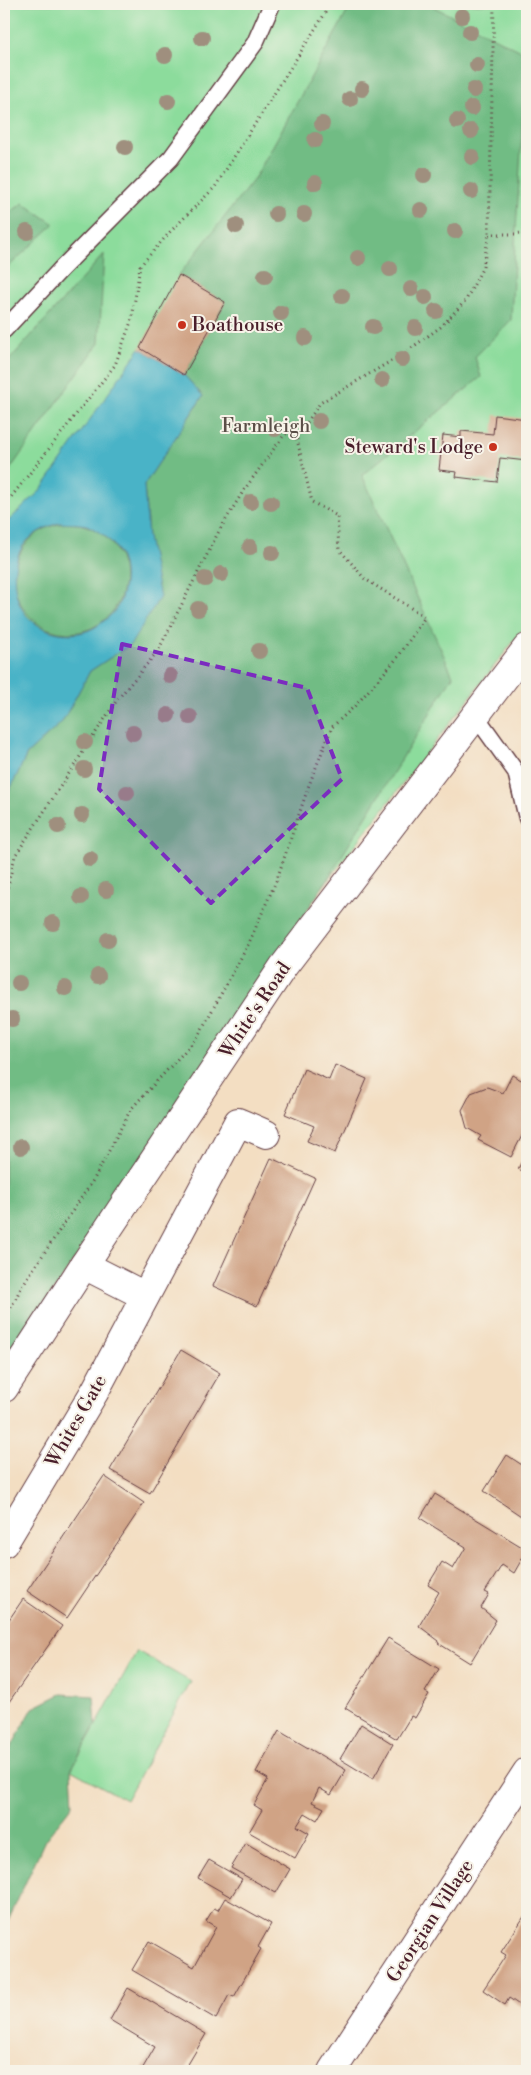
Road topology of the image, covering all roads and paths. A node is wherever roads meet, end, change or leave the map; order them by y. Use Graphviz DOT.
graph roads {
  1 [pos="272,4"];
  2 [pos="331,4"];
  3 [pos="494,4"];
  4 [pos="527,232"];
  5 [pos="488,234"];
  6 [pos="4,330"];
  7 [pos="295,430"];
  8 [pos="4,503"];
  9 [pos="527,648"];
  10 [pos="475,715"];
  11 [pos="527,818"];
  12 [pos="4,902"];
  13 [pos="266,1134"];
  14 [pos="84,1265"];
  15 [pos="145,1296"];
  16 [pos="4,1321"];
  17 [pos="4,1388"];
  18 [pos="4,1543"];
  19 [pos="527,1772"];
  20 [pos="332,2071"];
  1 -- 6 [label="lane"];
  2 -- 8 [label="path"];
  3 -- 5 [label="path"];
  4 -- 5 [label="path"];
  5 -- 7 [label="path"];
  7 -- 12 [label="path"];
  7 -- 16 [label="path"];
  9 -- 10 [label="street, White's Road"];
  10 -- 11 [label="lane"];
  10 -- 14 [label="street, White's Road"];
  13 -- 15 [label="street, Whites Gate"];
  14 -- 15 [label="street"];
  14 -- 17 [label="street, White's Road"];
  15 -- 18 [label="street, Whites Gate"];
  19 -- 20 [label="street, Georgian Village"];
}
